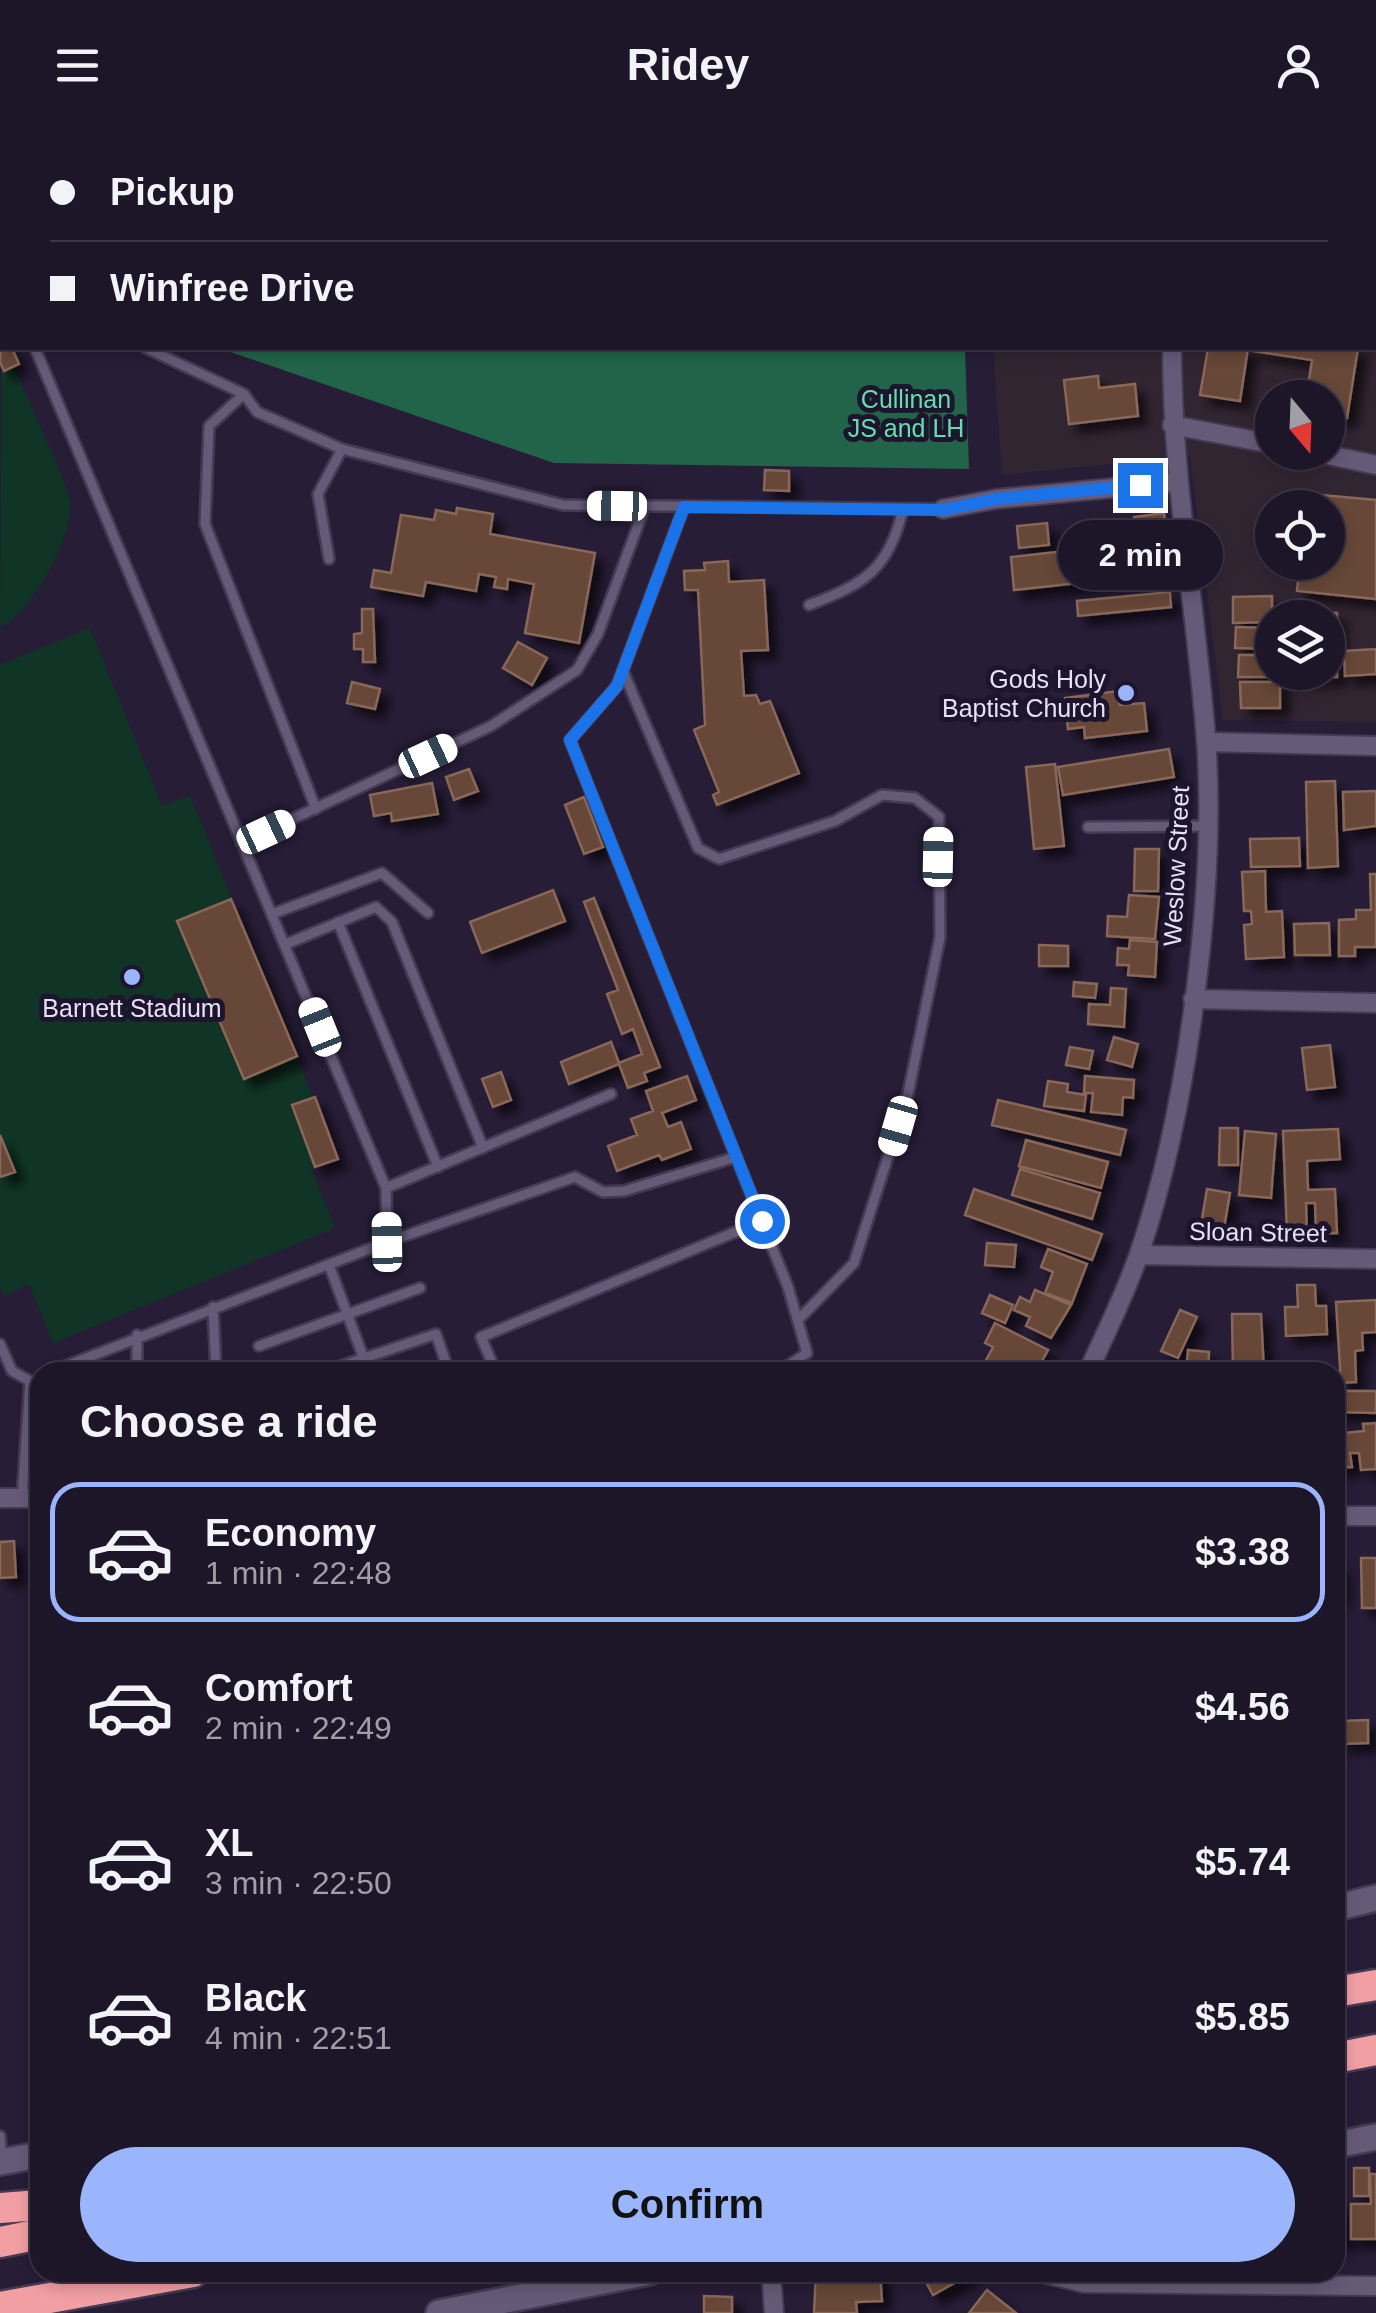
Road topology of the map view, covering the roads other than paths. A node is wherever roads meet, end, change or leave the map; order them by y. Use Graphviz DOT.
graph roads {
  1 [pos="36,350"];
  2 [pos="150,350"];
  3 [pos="1172,350"];
  4 [pos="244,394"];
  5 [pos="1172,424"];
  6 [pos="1255,441"];
  7 [pos="342,449"];
  8 [pos="1345,458"];
  9 [pos="1376,464"];
  10 [pos="1176,482"];
  11 [pos="644,506"];
  12 [pos="684,507"];
  13 [pos="903,509"];
  14 [pos="943,510"];
  15 [pos="328,559"];
  16 [pos="809,605"];
  17 [pos="623,671"];
  18 [pos="1206,742"];
  19 [pos="1376,746"];
  20 [pos="316,808"];
  21 [pos="1206,826"];
  22 [pos="1088,827"];
  23 [pos="241,843"];
  24 [pos="428,913"];
  25 [pos="272,914"];
  26 [pos="338,922"];
  27 [pos="286,944"];
  28 [pos="1193,999"];
  29 [pos="1376,1004"];
  30 [pos="611,1094"];
  31 [pos="482,1148"];
  32 [pos="736,1157"];
  33 [pos="438,1167"];
  34 [pos="386,1188"];
  35 [pos="762,1221"];
  36 [pos="387,1242"];
  37 [pos="1139,1254"];
  38 [pos="1376,1260"];
  39 [pos="329,1265"];
  40 [pos="420,1288"];
  41 [pos="214,1308"];
  42 [pos="347,1315"];
  43 [pos="798,1320"];
  44 [pos="137,1335"];
  45 [pos="0,1344"];
  46 [pos="259,1346"];
  47 [pos="364,1359"];
  48 [pos="74,1362"];
  49 [pos="138,1362"];
  50 [pos="216,1362"];
  51 [pos="355,1362"];
  52 [pos="446,1362"];
  53 [pos="492,1362"];
  54 [pos="793,1362"];
  55 [pos="1092,1362"];
  56 [pos="12,1370"];
  57 [pos="30,1377"];
  58 [pos="0,1378"];
  59 [pos="0,1498"];
  60 [pos="30,1498"];
  61 [pos="1345,1516"];
  62 [pos="1376,1516"];
  63 [pos="1376,1898"];
  64 [pos="1345,1906"];
  65 [pos="1376,1985"];
  66 [pos="1345,1990"];
  67 [pos="1376,2050"];
  68 [pos="1345,2056"];
  69 [pos="1376,2137"];
  70 [pos="1345,2143"];
  71 [pos="1,2153"];
  72 [pos="30,2155"];
  73 [pos="30,2206"];
  74 [pos="0,2208"];
  75 [pos="30,2236"];
  76 [pos="0,2242"];
  77 [pos="135,2282"];
  78 [pos="141,2282"];
  79 [pos="604,2282"];
  80 [pos="772,2282"];
  81 [pos="1080,2282"];
  82 [pos="1376,2286"];
  83 [pos="0,2307"];
  84 [pos="489,2308"];
  85 [pos="56,2313"];
  86 [pos="439,2313"];
  87 [pos="774,2313"];
  1 -- 23 [label="lane"];
  2 -- 4 [label="lane"];
  3 -- 5 [label="street, Weslow Street"];
  4 -- 7 [label="lane"];
  4 -- 20 [label="lane"];
  5 -- 6 [label="street"];
  5 -- 10 [label="street, Weslow Street"];
  7 -- 11 [label="lane"];
  7 -- 15 [label="lane"];
  8 -- 9 [label="street"];
  10 -- 14 [label="street"];
  10 -- 18 [label="street, Weslow Street"];
  11 -- 12 [label="lane"];
  11 -- 20 [label="lane"];
  12 -- 13 [label="lane"];
  12 -- 17 [label="lane"];
  13 -- 14 [label="lane"];
  13 -- 16 [label="lane"];
  17 -- 32 [label="lane"];
  17 -- 43 [label="lane"];
  18 -- 19 [label="street"];
  18 -- 21 [label="street, Weslow Street"];
  20 -- 23 [label="lane"];
  21 -- 22 [label="lane"];
  21 -- 28 [label="street, Weslow Street"];
  23 -- 25 [label="lane"];
  24 -- 25 [label="lane"];
  25 -- 27 [label="lane"];
  26 -- 27 [label="lane"];
  26 -- 31 [label="lane"];
  26 -- 33 [label="lane"];
  27 -- 34 [label="lane"];
  28 -- 29 [label="street"];
  28 -- 37 [label="street, Weslow Street"];
  30 -- 31 [label="lane"];
  31 -- 33 [label="lane"];
  32 -- 35 [label="lane"];
  32 -- 36 [label="lane"];
  33 -- 34 [label="lane"];
  34 -- 36 [label="lane"];
  35 -- 43 [label="lane"];
  35 -- 53 [label="lane"];
  36 -- 39 [label="lane"];
  37 -- 38 [label="street, Sloan Street"];
  37 -- 55 [label="street, Weslow Street"];
  39 -- 41 [label="lane"];
  39 -- 42 [label="lane"];
  40 -- 42 [label="lane"];
  41 -- 44 [label="lane"];
  41 -- 50 [label="lane"];
  42 -- 46 [label="lane"];
  42 -- 47 [label="lane"];
  43 -- 54 [label="lane"];
  44 -- 48 [label="lane"];
  44 -- 49 [label="lane"];
  45 -- 56 [label="lane"];
  47 -- 51 [label="lane"];
  47 -- 52 [label="lane"];
  56 -- 57 [label="lane"];
  56 -- 58 [label="lane"];
  59 -- 60 [label="street"];
  61 -- 62 [label="street"];
  63 -- 64 [label="main road"];
  65 -- 66 [label="highway"];
  67 -- 68 [label="highway"];
  69 -- 70 [label="main road"];
  71 -- 72 [label="main road"];
  73 -- 74 [label="highway"];
  75 -- 76 [label="highway"];
  77 -- 83 [label="highway"];
  78 -- 85 [label="highway"];
  79 -- 84 [label="main road"];
  80 -- 87 [label="street"];
  81 -- 82 [label="street"];
  84 -- 86 [label="main road"];
}
